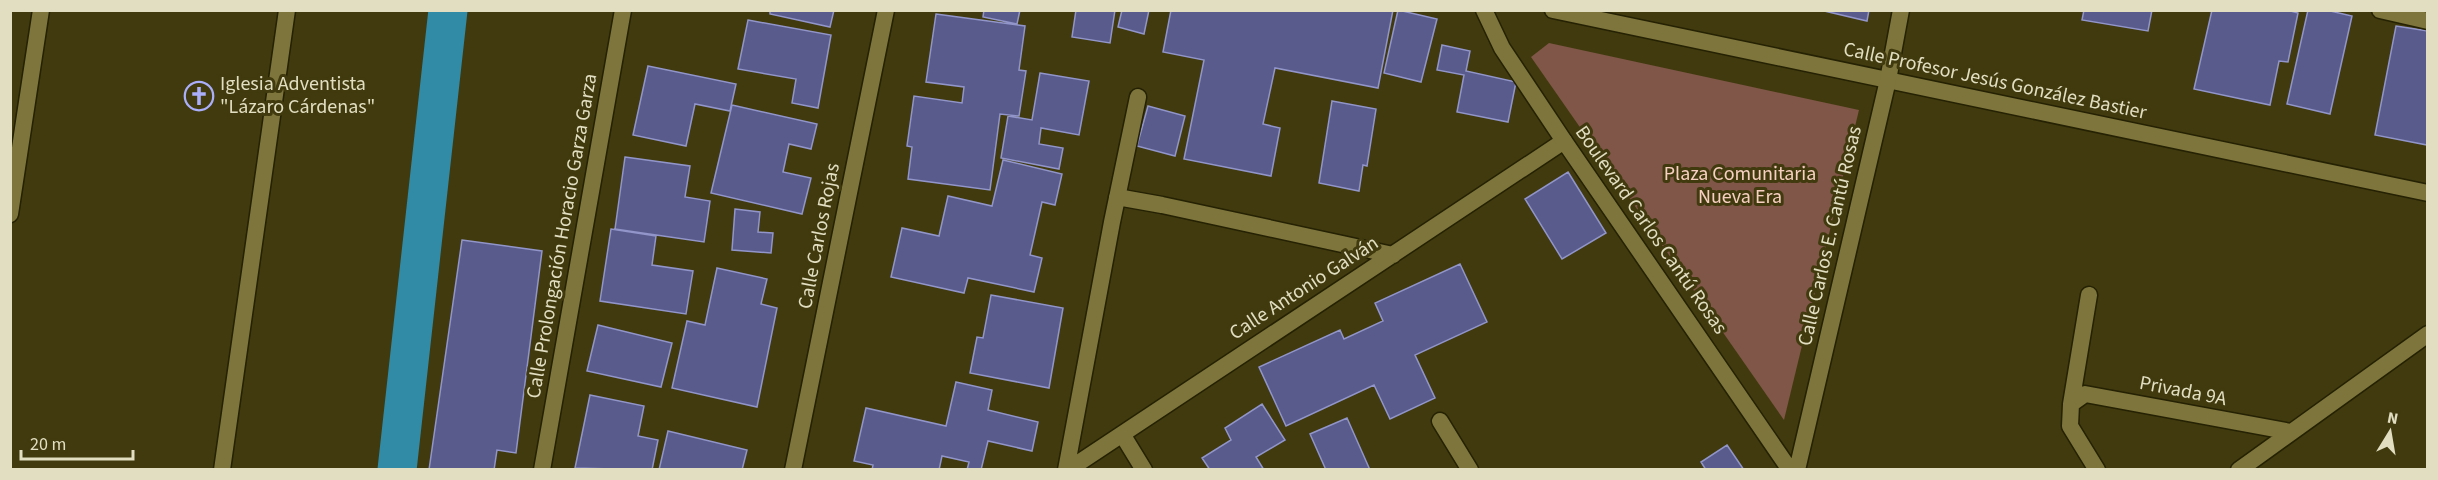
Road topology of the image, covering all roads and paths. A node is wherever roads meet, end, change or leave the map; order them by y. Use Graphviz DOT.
graph roads {
  1 [pos="41,10"];
  2 [pos="288,10"];
  3 [pos="623,10"];
  4 [pos="886,10"];
  5 [pos="1484,10"];
  6 [pos="1553,10"];
  7 [pos="1901,10"];
  8 [pos="2380,10"];
  9 [pos="2427,21"];
  10 [pos="1888,80"];
  11 [pos="1138,97"];
  12 [pos="1564,141"];
  13 [pos="2427,193"];
  14 [pos="1117,197"];
  15 [pos="10,214"];
  16 [pos="1393,255"];
  17 [pos="2089,295"];
  18 [pos="2427,334"];
  19 [pos="2071,404"];
  20 [pos="1440,421"];
  21 [pos="2291,432"];
  22 [pos="1122,434"];
  23 [pos="222,470"];
  24 [pos="542,470"];
  25 [pos="793,470"];
  26 [pos="1067,470"];
  27 [pos="1144,470"];
  28 [pos="1470,470"];
  29 [pos="1790,470"];
  30 [pos="1797,470"];
  31 [pos="2097,470"];
  32 [pos="2239,470"];
  1 -- 15 [label="street"];
  2 -- 23 [label="street"];
  3 -- 24 [label="street, Calle Prolongación Horacio Garza Garza"];
  4 -- 25 [label="street, Calle Carlos Rojas"];
  5 -- 12 [label="street, Boulevard Carlos Cantú Rosas"];
  6 -- 10 [label="street, Calle Profesor Jesús González Bastier"];
  7 -- 10 [label="street, Calle Carlos E. Cantú Rosas"];
  8 -- 9 [label="street"];
  10 -- 13 [label="street, Calle Profesor Jesús González Bastier"];
  10 -- 30 [label="street, Calle Carlos E. Cantú Rosas"];
  11 -- 14 [label="street"];
  12 -- 16 [label="street, Calle Antonio Galván"];
  12 -- 29 [label="street, Boulevard Carlos Cantú Rosas"];
  14 -- 16 [label="street"];
  14 -- 26 [label="street"];
  16 -- 22 [label="street, Calle Antonio Galván"];
  17 -- 19 [label="street"];
  18 -- 21 [label="street"];
  19 -- 21 [label="street, Privada 9A"];
  19 -- 31 [label="street"];
  20 -- 28 [label="street"];
  21 -- 32 [label="street"];
  22 -- 26 [label="street, Calle Antonio Galván"];
  22 -- 27 [label="street"];
}
